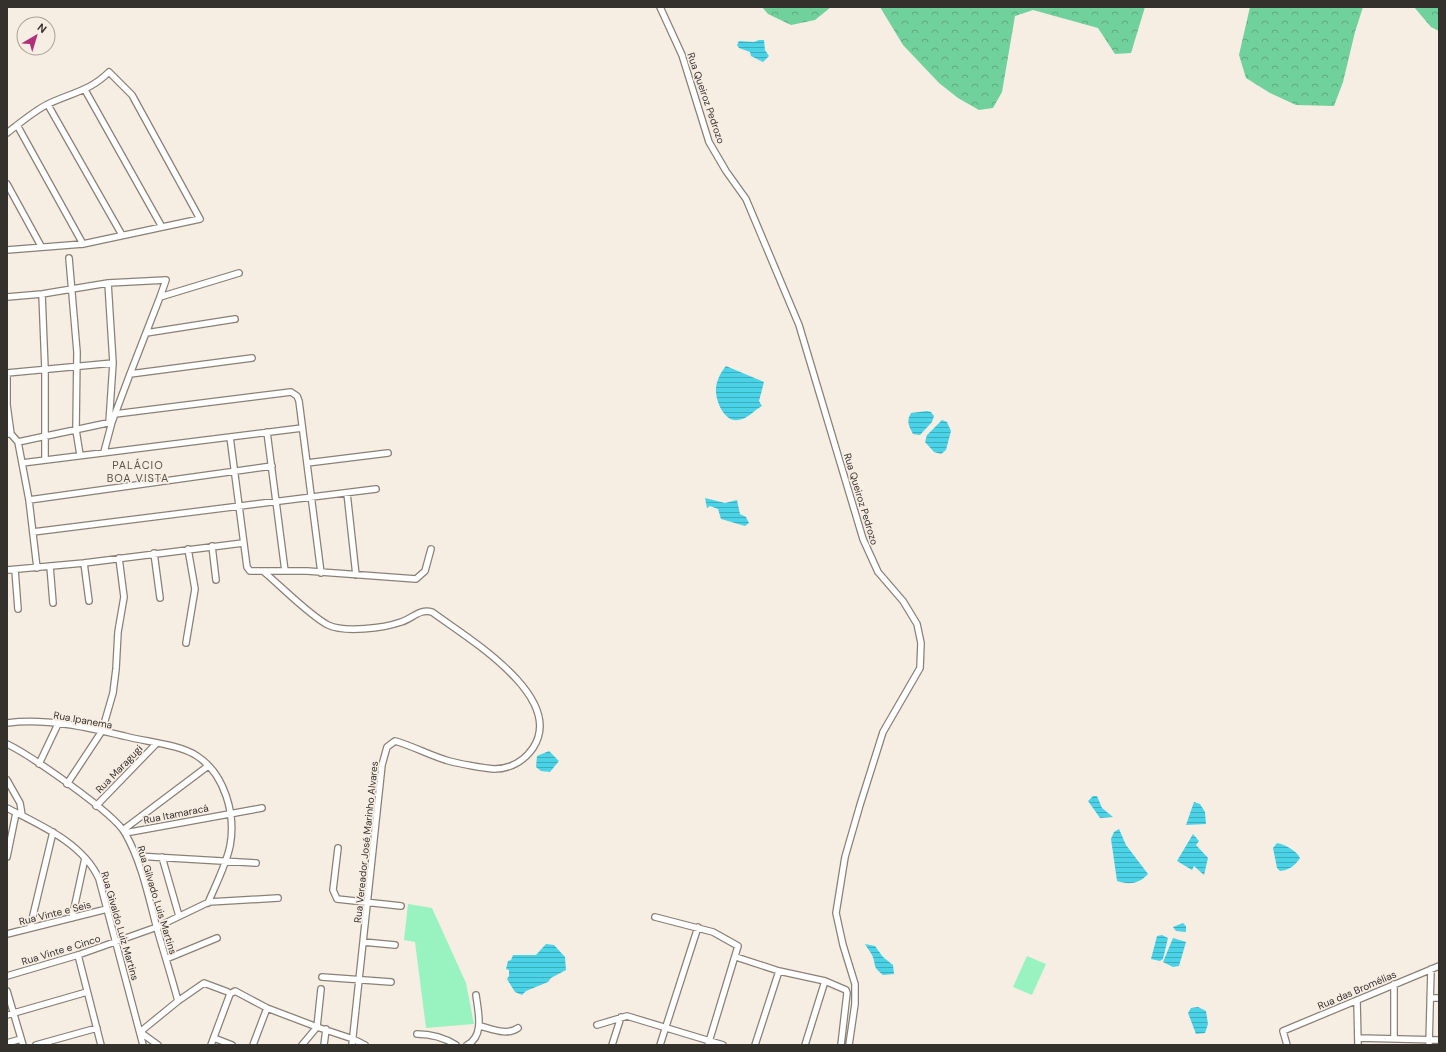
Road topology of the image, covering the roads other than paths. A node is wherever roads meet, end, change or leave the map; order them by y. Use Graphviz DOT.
graph roads {
  1 [pos="660,7"];
  2 [pos="85,90"];
  3 [pos="48,104"];
  4 [pos="17,125"];
  5 [pos="7,133"];
  6 [pos="7,184"];
  7 [pos="162,227"];
  8 [pos="122,235"];
  9 [pos="83,244"];
  10 [pos="41,246"];
  11 [pos="7,250"];
  12 [pos="69,258"];
  13 [pos="239,273"];
  14 [pos="108,283"];
  15 [pos="73,288"];
  16 [pos="42,294"];
  17 [pos="7,297"];
  18 [pos="160,297"];
  19 [pos="235,319"];
  20 [pos="146,333"];
  21 [pos="252,358"];
  22 [pos="114,363"];
  23 [pos="78,366"];
  24 [pos="45,369"];
  25 [pos="7,373"];
  26 [pos="130,374"];
  27 [pos="115,414"];
  28 [pos="111,423"];
  29 [pos="302,428"];
  30 [pos="76,430"];
  31 [pos="267,432"];
  32 [pos="9,434"];
  33 [pos="44,436"];
  34 [pos="230,437"];
  35 [pos="18,442"];
  36 [pos="104,452"];
  37 [pos="388,453"];
  38 [pos="80,455"];
  39 [pos="45,460"];
  40 [pos="306,462"];
  41 [pos="22,463"];
  42 [pos="272,466"];
  43 [pos="234,471"];
  44 [pos="376,489"];
  45 [pos="347,493"];
  46 [pos="311,498"];
  47 [pos="29,500"];
  48 [pos="276,502"];
  49 [pos="238,507"];
  50 [pos="33,532"];
  51 [pos="243,543"];
  52 [pos="212,546"];
  53 [pos="188,549"];
  54 [pos="431,549"];
  55 [pos="154,553"];
  56 [pos="119,558"];
  57 [pos="84,563"];
  58 [pos="50,566"];
  59 [pos="37,568"];
  60 [pos="7,570"];
  61 [pos="15,570"];
  62 [pos="285,571"];
  63 [pos="264,572"];
  64 [pos="321,573"];
  65 [pos="356,575"];
  66 [pos="216,580"];
  67 [pos="160,598"];
  68 [pos="89,600"];
  69 [pos="54,603"];
  70 [pos="18,609"];
  71 [pos="186,643"];
  72 [pos="7,723"];
  73 [pos="58,724"];
  74 [pos="102,731"];
  75 [pos="7,744"];
  76 [pos="156,744"];
  77 [pos="39,764"];
  78 [pos="208,766"];
  79 [pos="7,780"];
  80 [pos="67,784"];
  81 [pos="96,806"];
  82 [pos="7,808"];
  83 [pos="262,808"];
  84 [pos="230,813"];
  85 [pos="19,814"];
  86 [pos="124,831"];
  87 [pos="53,832"];
  88 [pos="9,837"];
  89 [pos="338,848"];
  90 [pos="136,856"];
  91 [pos="7,857"];
  92 [pos="162,857"];
  93 [pos="85,858"];
  94 [pos="225,861"];
  95 [pos="256,863"];
  96 [pos="278,898"];
  97 [pos="209,902"];
  98 [pos="367,903"];
  99 [pos="401,906"];
  100 [pos="107,909"];
  101 [pos="179,916"];
  102 [pos="656,917"];
  103 [pos="72,918"];
  104 [pos="698,926"];
  105 [pos="157,927"];
  106 [pos="30,928"];
  107 [pos="7,934"];
  108 [pos="217,938"];
  109 [pos="115,942"];
  110 [pos="363,942"];
  111 [pos="395,945"];
  112 [pos="78,955"];
  113 [pos="736,957"];
  114 [pos="166,959"];
  115 [pos="1439,966"];
  116 [pos="1430,969"];
  117 [pos="779,971"];
  118 [pos="7,976"];
  119 [pos="322,977"];
  120 [pos="360,980"];
  121 [pos="825,981"];
  122 [pos="391,982"];
  123 [pos="1394,984"];
  124 [pos="321,989"];
  125 [pos="7,991"];
  126 [pos="88,992"];
  127 [pos="228,992"];
  128 [pos="476,995"];
  129 [pos="1430,998"];
  130 [pos="1439,998"];
  131 [pos="178,1000"];
  132 [pos="1358,1001"];
  133 [pos="267,1008"];
  134 [pos="14,1012"];
  135 [pos="7,1015"];
  136 [pos="621,1017"];
  137 [pos="597,1024"];
  138 [pos="480,1026"];
  139 [pos="317,1027"];
  140 [pos="665,1027"];
  141 [pos="97,1028"];
  142 [pos="518,1028"];
  143 [pos="326,1029"];
  144 [pos="140,1032"];
  145 [pos="417,1034"];
  146 [pos="214,1038"];
  147 [pos="353,1038"];
  148 [pos="1358,1038"];
  149 [pos="1394,1038"];
  150 [pos="21,1039"];
  151 [pos="1439,1040"];
  152 [pos="1429,1042"];
  153 [pos="7,1043"];
  154 [pos="708,1043"];
  155 [pos="23,1045"];
  156 [pos="36,1045"];
  157 [pos="101,1045"];
  158 [pos="143,1045"];
  159 [pos="158,1045"];
  160 [pos="211,1045"];
  161 [pos="232,1045"];
  162 [pos="253,1045"];
  163 [pos="302,1045"];
  164 [pos="324,1045"];
  165 [pos="352,1045"];
  166 [pos="365,1045"];
  167 [pos="456,1045"];
  168 [pos="467,1045"];
  169 [pos="612,1045"];
  170 [pos="660,1045"];
  171 [pos="723,1045"];
  172 [pos="756,1045"];
  173 [pos="805,1045"];
  174 [pos="841,1045"];
  175 [pos="849,1045"];
  176 [pos="1287,1045"];
  177 [pos="1358,1045"];
  1 -- 175 [label="street, Rua Queiroz Pedrozo"];
  2 -- 3 [label="street"];
  2 -- 7 [label="street"];
  2 -- 7 [label="street"];
  3 -- 4 [label="street"];
  3 -- 8 [label="street"];
  4 -- 5 [label="street"];
  4 -- 9 [label="street"];
  6 -- 10 [label="street"];
  7 -- 8 [label="street"];
  8 -- 9 [label="street"];
  9 -- 10 [label="street"];
  10 -- 11 [label="street"];
  12 -- 15 [label="street"];
  13 -- 18 [label="street"];
  14 -- 15 [label="street"];
  14 -- 18 [label="street"];
  14 -- 22 [label="street"];
  15 -- 16 [label="street"];
  15 -- 23 [label="street"];
  16 -- 17 [label="street"];
  16 -- 24 [label="street"];
  18 -- 20 [label="street"];
  19 -- 20 [label="street"];
  20 -- 26 [label="street"];
  21 -- 26 [label="street"];
  22 -- 23 [label="street"];
  22 -- 28 [label="street"];
  23 -- 24 [label="street"];
  23 -- 30 [label="street"];
  24 -- 25 [label="street"];
  24 -- 33 [label="street"];
  25 -- 32 [label="street"];
  26 -- 27 [label="street"];
  27 -- 28 [label="street"];
  27 -- 29 [label="street"];
  28 -- 30 [label="street"];
  28 -- 36 [label="street"];
  29 -- 31 [label="street"];
  29 -- 40 [label="street"];
  30 -- 33 [label="street"];
  30 -- 38 [label="street"];
  31 -- 34 [label="street"];
  31 -- 42 [label="street"];
  32 -- 35 [label="street"];
  33 -- 35 [label="street"];
  33 -- 39 [label="street"];
  34 -- 36 [label="street"];
  34 -- 43 [label="street"];
  35 -- 41 [label="street"];
  36 -- 38 [label="street"];
  37 -- 40 [label="street"];
  38 -- 39 [label="street"];
  39 -- 41 [label="street"];
  40 -- 46 [label="street"];
  41 -- 47 [label="street"];
  42 -- 43 [label="street"];
  42 -- 48 [label="street"];
  43 -- 47 [label="street"];
  43 -- 49 [label="street"];
  44 -- 45 [label="street"];
  45 -- 46 [label="street"];
  45 -- 65 [label="street"];
  46 -- 48 [label="street"];
  46 -- 64 [label="street"];
  47 -- 50 [label="street"];
  48 -- 49 [label="street"];
  48 -- 62 [label="street"];
  49 -- 50 [label="street"];
  49 -- 51 [label="street"];
  50 -- 59 [label="street"];
  51 -- 52 [label="street"];
  51 -- 63 [label="street"];
  52 -- 53 [label="street"];
  52 -- 66 [label="street"];
  53 -- 55 [label="street"];
  53 -- 71 [label="street"];
  54 -- 65 [label="street"];
  55 -- 56 [label="street"];
  55 -- 67 [label="street"];
  56 -- 57 [label="street"];
  56 -- 74 [label="street"];
  57 -- 58 [label="street"];
  57 -- 68 [label="street"];
  58 -- 59 [label="street"];
  58 -- 69 [label="street"];
  59 -- 61 [label="street"];
  60 -- 61 [label="street"];
  61 -- 70 [label="street"];
  62 -- 63 [label="street"];
  62 -- 64 [label="street"];
  63 -- 98 [label="street, Rua Vereador José Marinho Alvares"];
  64 -- 65 [label="street"];
  72 -- 73 [label="street, Rua Ipanema"];
  73 -- 74 [label="street, Rua Ipanema"];
  73 -- 77 [label="street"];
  74 -- 76 [label="street, Rua Ipanema"];
  74 -- 80 [label="street"];
  75 -- 77 [label="street, Rua Gilvado Luis Martins"];
  76 -- 78 [label="street, Rua Ipanema"];
  76 -- 81 [label="street, Rua Maragugi"];
  77 -- 80 [label="street, Rua Gilvado Luis Martins"];
  78 -- 84 [label="street, Rua Ipanema"];
  78 -- 86 [label="street"];
  79 -- 85 [label="street"];
  80 -- 81 [label="street, Rua Gilvado Luis Martins"];
  81 -- 86 [label="street, Rua Gilvado Luis Martins"];
  82 -- 85 [label="street, Rua Givaldo Luiz Martins"];
  83 -- 84 [label="street, Rua Itamaracá"];
  84 -- 86 [label="street, Rua Itamaracá"];
  84 -- 94 [label="street, Rua Ipanema"];
  85 -- 87 [label="street, Rua Givaldo Luiz Martins"];
  85 -- 88 [label="street"];
  86 -- 90 [label="street, Rua Gilvado Luis Martins"];
  87 -- 93 [label="street, Rua Givaldo Luiz Martins"];
  87 -- 106 [label="street"];
  88 -- 91 [label="street"];
  89 -- 98 [label="street"];
  90 -- 92 [label="street"];
  90 -- 105 [label="street, Rua Gilvado Luis Martins"];
  92 -- 94 [label="street"];
  92 -- 101 [label="street"];
  93 -- 100 [label="street, Rua Givaldo Luiz Martins"];
  93 -- 103 [label="street"];
  94 -- 95 [label="street"];
  94 -- 97 [label="street, Rua Ipanema"];
  96 -- 97 [label="street"];
  97 -- 101 [label="street, Rua Vinte e Cinco"];
  98 -- 99 [label="street"];
  98 -- 110 [label="street, Rua Vereador José Marinho Alvares"];
  100 -- 103 [label="street, Rua Vinte e Seis"];
  100 -- 109 [label="street, Rua Givaldo Luiz Martins"];
  101 -- 105 [label="street, Rua Vinte e Cinco"];
  102 -- 104 [label="street"];
  103 -- 106 [label="street, Rua Vinte e Seis"];
  104 -- 113 [label="street"];
  104 -- 140 [label="street"];
  105 -- 109 [label="street, Rua Vinte e Cinco"];
  105 -- 114 [label="street, Rua Gilvado Luis Martins"];
  106 -- 107 [label="street, Rua Vinte e Seis"];
  108 -- 114 [label="street"];
  109 -- 112 [label="street, Rua Vinte e Cinco"];
  109 -- 144 [label="street, Rua Givaldo Luiz Martins"];
  110 -- 111 [label="street"];
  110 -- 120 [label="street, Rua Vereador José Marinho Alvares"];
  112 -- 118 [label="street, Rua Vinte e Cinco"];
  112 -- 126 [label="street"];
  113 -- 117 [label="street"];
  113 -- 154 [label="street"];
  114 -- 131 [label="street, Rua Gilvado Luis Martins"];
  115 -- 116 [label="street, Rua das Bromélias"];
  116 -- 123 [label="street, Rua das Bromélias"];
  116 -- 129 [label="street"];
  117 -- 121 [label="street"];
  117 -- 172 [label="street"];
  119 -- 120 [label="street"];
  120 -- 122 [label="street"];
  120 -- 147 [label="street, Rua Vereador José Marinho Alvares"];
  121 -- 173 [label="street"];
  121 -- 174 [label="street"];
  123 -- 132 [label="street, Rua das Bromélias"];
  123 -- 149 [label="street"];
  124 -- 139 [label="street"];
  125 -- 134 [label="street"];
  126 -- 134 [label="street"];
  126 -- 141 [label="street"];
  127 -- 131 [label="street"];
  128 -- 138 [label="street"];
  129 -- 130 [label="street"];
  129 -- 152 [label="street"];
  131 -- 144 [label="street"];
  132 -- 148 [label="street"];
  132 -- 176 [label="street, Rua das Bromélias"];
  133 -- 139 [label="street"];
  133 -- 146 [label="street"];
  133 -- 162 [label="street"];
  134 -- 135 [label="street"];
  134 -- 150 [label="street"];
  136 -- 137 [label="street"];
  136 -- 140 [label="street"];
  136 -- 169 [label="street"];
  138 -- 142 [label="street"];
  138 -- 168 [label="street"];
  139 -- 143 [label="street"];
  139 -- 163 [label="street"];
  140 -- 154 [label="street"];
  140 -- 170 [label="street"];
  141 -- 156 [label="street"];
  141 -- 157 [label="street"];
  143 -- 147 [label="street"];
  143 -- 164 [label="street"];
  144 -- 158 [label="street, Rua Givaldo Luiz Martins"];
  144 -- 159 [label="street"];
  145 -- 167 [label="street"];
  146 -- 160 [label="street"];
  146 -- 161 [label="street"];
  147 -- 165 [label="street, Rua Vereador José Marinho Alvares"];
  147 -- 166 [label="street"];
  148 -- 149 [label="street"];
  148 -- 177 [label="street"];
  149 -- 152 [label="street"];
  150 -- 153 [label="street"];
  150 -- 155 [label="street"];
  151 -- 152 [label="street"];
  154 -- 171 [label="street"];
}
